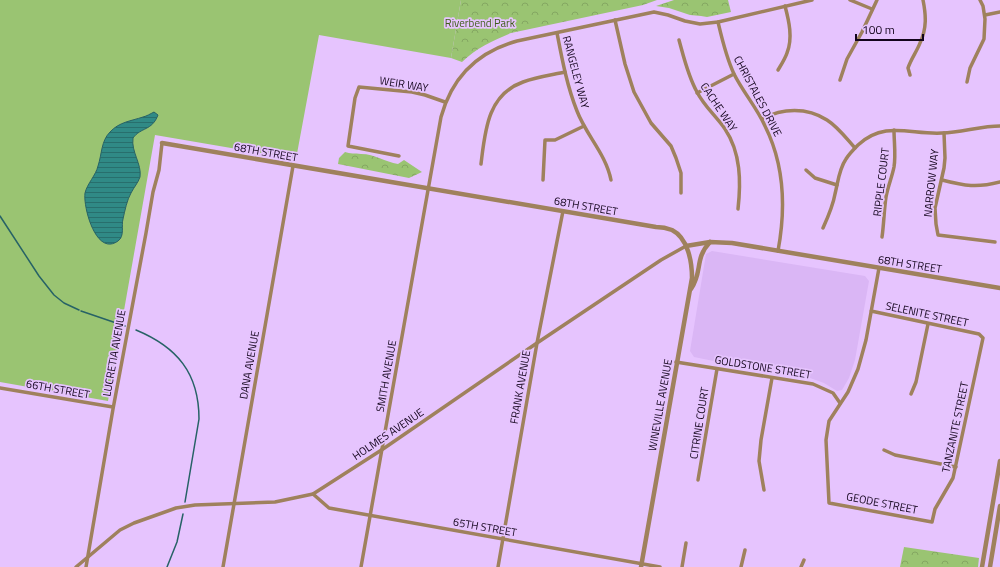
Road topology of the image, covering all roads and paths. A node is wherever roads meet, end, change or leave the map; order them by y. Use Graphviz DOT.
graph roads {
  1 [pos="812,0"];
  2 [pos="850,0"];
  3 [pos="877,0"];
  4 [pos="923,0"];
  5 [pos="980,0"];
  6 [pos="785,6"];
  7 [pos="872,9"];
  8 [pos="1000,12"];
  9 [pos="984,15"];
  10 [pos="615,20"];
  11 [pos="718,22"];
  12 [pos="556,33"];
  13 [pos="679,40"];
  14 [pos="778,70"];
  15 [pos="565,72"];
  16 [pos="734,74"];
  17 [pos="910,74"];
  18 [pos="840,80"];
  19 [pos="966,82"];
  20 [pos="697,93"];
  21 [pos="445,102"];
  22 [pos="762,119"];
  23 [pos="584,126"];
  24 [pos="1000,126"];
  25 [pos="894,130"];
  26 [pos="944,133"];
  27 [pos="162,143"];
  28 [pos="856,148"];
  29 [pos="399,156"];
  30 [pos="481,164"];
  31 [pos="293,166"];
  32 [pos="806,170"];
  33 [pos="543,180"];
  34 [pos="611,180"];
  35 [pos="942,180"];
  36 [pos="1000,182"];
  37 [pos="837,185"];
  38 [pos="429,188"];
  39 [pos="681,193"];
  40 [pos="738,209"];
  41 [pos="563,211"];
  42 [pos="823,228"];
  43 [pos="882,237"];
  44 [pos="710,242"];
  45 [pos="995,242"];
  46 [pos="686,246"];
  47 [pos="778,251"];
  48 [pos="879,268"];
  49 [pos="1000,288"];
  50 [pos="690,292"];
  51 [pos="871,311"];
  52 [pos="928,324"];
  53 [pos="978,334"];
  54 [pos="538,343"];
  55 [pos="676,362"];
  56 [pos="716,369"];
  57 [pos="772,378"];
  58 [pos="0,388"];
  59 [pos="911,394"];
  60 [pos="840,403"];
  61 [pos="113,408"];
  62 [pos="383,449"];
  63 [pos="884,450"];
  64 [pos="1000,461"];
  65 [pos="956,467"];
  66 [pos="698,480"];
  67 [pos="764,490"];
  68 [pos="313,494"];
  69 [pos="234,504"];
  70 [pos="1000,506"];
  71 [pos="370,516"];
  72 [pos="932,522"];
  73 [pos="502,539"];
  74 [pos="686,542"];
  75 [pos="745,550"];
  76 [pos="88,556"];
  77 [pos="804,560"];
  78 [pos="642,565"];
  79 [pos="76,567"];
  80 [pos="86,567"];
  81 [pos="223,567"];
  82 [pos="361,567"];
  83 [pos="498,567"];
  84 [pos="660,567"];
  85 [pos="682,567"];
  86 [pos="741,567"];
  87 [pos="802,567"];
  88 [pos="982,567"];
  89 [pos="990,567"];
  1 -- 6 [label="street, SMITH AVENUE"];
  2 -- 7 [label="street"];
  3 -- 7 [label="street"];
  4 -- 17 [label="street"];
  5 -- 9 [label="street"];
  6 -- 11 [label="street, SMITH AVENUE"];
  6 -- 14 [label="street"];
  7 -- 18 [label="street"];
  8 -- 9 [label="street"];
  9 -- 19 [label="street"];
  10 -- 11 [label="street, SMITH AVENUE"];
  10 -- 12 [label="street, SMITH AVENUE"];
  10 -- 39 [label="street"];
  11 -- 16 [label="street, CHRISTALES DRIVE"];
  12 -- 15 [label="street, RANGELEY WAY"];
  12 -- 21 [label="street, SMITH AVENUE"];
  13 -- 20 [label="street, CACHE WAY"];
  15 -- 23 [label="street, RANGELEY WAY"];
  15 -- 30 [label="street"];
  16 -- 20 [label="street"];
  16 -- 22 [label="street, CHRISTALES DRIVE"];
  20 -- 40 [label="street, CACHE WAY"];
  21 -- 29 [label="street, WEIR WAY"];
  21 -- 38 [label="street, SMITH AVENUE"];
  22 -- 28 [label="street"];
  22 -- 47 [label="street, CHRISTALES DRIVE"];
  23 -- 33 [label="street"];
  23 -- 34 [label="street, RANGELEY WAY"];
  24 -- 26 [label="street"];
  25 -- 26 [label="street"];
  25 -- 28 [label="street"];
  25 -- 43 [label="street, RIPPLE COURT"];
  26 -- 35 [label="street, NARROW WAY"];
  27 -- 31 [label="street, 68TH STREET"];
  27 -- 61 [label="street, LUCRETIA AVENUE"];
  28 -- 37 [label="street"];
  31 -- 38 [label="street, 68TH STREET"];
  31 -- 69 [label="street, DANA AVENUE"];
  32 -- 37 [label="street"];
  35 -- 36 [label="street"];
  35 -- 45 [label="street, NARROW WAY"];
  37 -- 42 [label="street"];
  38 -- 41 [label="street, 68TH STREET"];
  38 -- 62 [label="street, SMITH AVENUE"];
  41 -- 46 [label="street, 68TH STREET"];
  41 -- 54 [label="street, FRANK AVENUE"];
  44 -- 46 [label="street, 68TH STREET"];
  44 -- 47 [label="street, 68TH STREET"];
  44 -- 50 [label="street"];
  46 -- 50 [label="street, WINEVILLE AVENUE"];
  46 -- 54 [label="street, HOLMES AVENUE"];
  47 -- 48 [label="street, 68TH STREET"];
  48 -- 49 [label="street, 68TH STREET"];
  48 -- 51 [label="street"];
  50 -- 55 [label="street, WINEVILLE AVENUE"];
  51 -- 52 [label="street, SELENITE STREET"];
  51 -- 60 [label="street"];
  52 -- 53 [label="street, SELENITE STREET"];
  52 -- 59 [label="street"];
  53 -- 65 [label="street, TANZANITE STREET"];
  54 -- 62 [label="street, HOLMES AVENUE"];
  54 -- 73 [label="street, FRANK AVENUE"];
  55 -- 56 [label="street, GOLDSTONE STREET"];
  55 -- 78 [label="street, WINEVILLE AVENUE"];
  56 -- 57 [label="street, GOLDSTONE STREET"];
  56 -- 66 [label="street, CITRINE COURT"];
  57 -- 60 [label="street, GOLDSTONE STREET"];
  57 -- 67 [label="street"];
  58 -- 61 [label="street, 66TH STREET"];
  60 -- 72 [label="street, GEODE STREET"];
  61 -- 76 [label="street, LUCRETIA AVENUE"];
  62 -- 68 [label="street, HOLMES AVENUE"];
  62 -- 71 [label="street, SMITH AVENUE"];
  63 -- 65 [label="street"];
  64 -- 88 [label="street"];
  65 -- 72 [label="street, TANZANITE STREET"];
  68 -- 69 [label="street, HOLMES AVENUE"];
  68 -- 71 [label="street, 65TH STREET"];
  69 -- 76 [label="street, HOLMES AVENUE"];
  69 -- 81 [label="street, DANA AVENUE"];
  70 -- 89 [label="street"];
  71 -- 73 [label="street, 65TH STREET"];
  71 -- 82 [label="street, SMITH AVENUE"];
  73 -- 78 [label="street, 65TH STREET"];
  73 -- 83 [label="street, FRANK AVENUE"];
  74 -- 85 [label="street"];
  75 -- 86 [label="street"];
  76 -- 79 [label="street, HOLMES AVENUE"];
  76 -- 80 [label="street, LUCRETIA AVENUE"];
  77 -- 87 [label="street"];
  78 -- 84 [label="street, 65TH STREET"];
}
